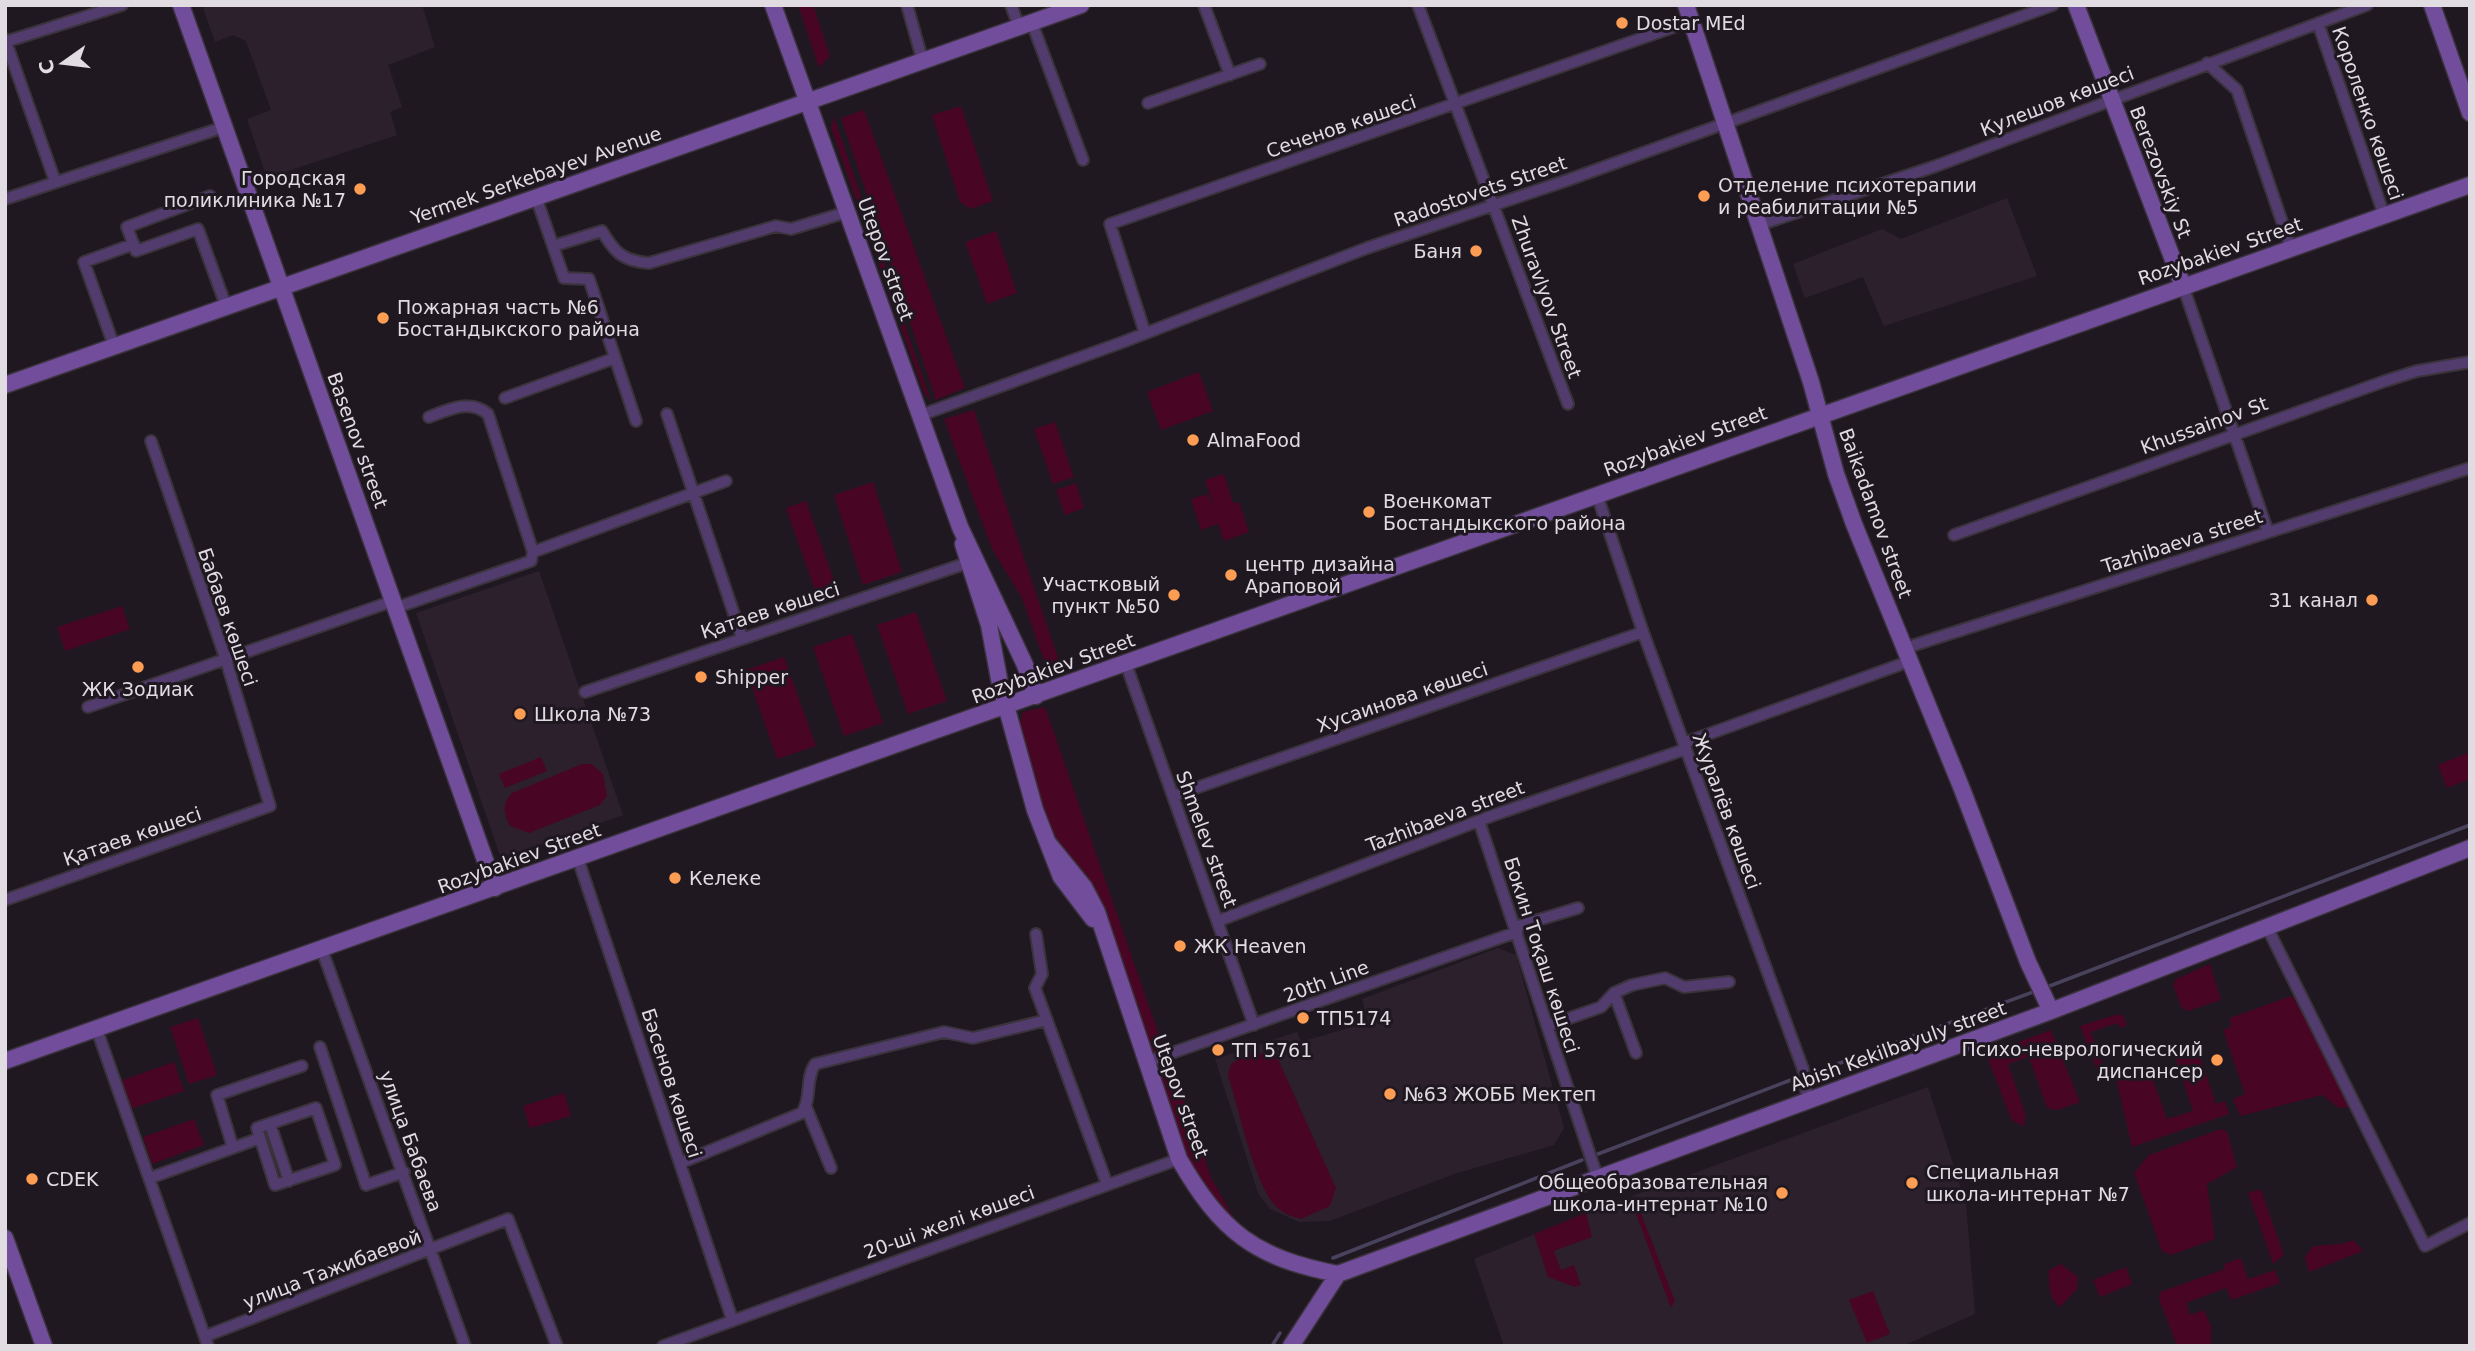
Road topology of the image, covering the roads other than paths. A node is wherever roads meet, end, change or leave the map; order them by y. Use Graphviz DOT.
graph roads {
  1 [pos="122,5"];
  2 [pos="181,5"];
  3 [pos="773,5"];
  4 [pos="907,5"];
  5 [pos="1011,5"];
  6 [pos="1081,5"];
  7 [pos="1205,5"];
  8 [pos="2053,5"];
  9 [pos="2076,5"];
  10 [pos="2367,5"];
  11 [pos="2432,5"];
  12 [pos="1421,6"];
  13 [pos="1688,13"];
  14 [pos="2318,23"];
  15 [pos="1026,25"];
  16 [pos="5,41"];
  17 [pos="923,62"];
  18 [pos="1260,64"];
  19 [pos="2207,64"];
  20 [pos="1230,75"];
  21 [pos="2109,99"];
  22 [pos="807,103"];
  23 [pos="1148,103"];
  24 [pos="1455,106"];
  25 [pos="2470,113"];
  26 [pos="1726,124"];
  27 [pos="224,127"];
  28 [pos="1083,160"];
  29 [pos="55,181"];
  30 [pos="2470,185"];
  31 [pos="210,196"];
  32 [pos="536,197"];
  33 [pos="5,198"];
  34 [pos="1494,205"];
  35 [pos="847,212"];
  36 [pos="2384,215"];
  37 [pos="1759,225"];
  38 [pos="134,244"];
  39 [pos="553,247"];
  40 [pos="2291,248"];
  41 [pos="281,286"];
  42 [pos="2183,286"];
  43 [pos="226,306"];
  44 [pos="1145,333"];
  45 [pos="114,345"];
  46 [pos="615,358"];
  47 [pos="2470,362"];
  48 [pos="5,385"];
  49 [pos="505,398"];
  50 [pos="1569,404"];
  51 [pos="667,414"];
  52 [pos="921,415"];
  53 [pos="429,416"];
  54 [pos="1820,416"];
  55 [pos="636,421"];
  56 [pos="2232,433"];
  57 [pos="151,441"];
  58 [pos="2470,468"];
  59 [pos="726,481"];
  60 [pos="693,493"];
  61 [pos="1597,495"];
  62 [pos="960,527"];
  63 [pos="2268,532"];
  64 [pos="1954,535"];
  65 [pos="533,552"];
  66 [pos="967,563"];
  67 [pos="394,605"];
  68 [pos="1643,632"];
  69 [pos="742,638"];
  70 [pos="1907,655"];
  71 [pos="226,660"];
  72 [pos="1126,664"];
  73 [pos="585,692"];
  74 [pos="1036,696"];
  75 [pos="1006,706"];
  76 [pos="88,707"];
  77 [pos="1685,746"];
  78 [pos="1173,796"];
  79 [pos="270,806"];
  80 [pos="1479,821"];
  81 [pos="2470,848"];
  82 [pos="578,859"];
  83 [pos="495,888"];
  84 [pos="5,900"];
  85 [pos="1578,908"];
  86 [pos="1218,921"];
  87 [pos="2267,927"];
  88 [pos="1516,929"];
  89 [pos="1036,934"];
  90 [pos="322,950"];
  91 [pos="1729,982"];
  92 [pos="1615,993"];
  93 [pos="2051,1011"];
  94 [pos="1047,1020"];
  95 [pos="1254,1025"];
  96 [pos="1547,1027"];
  97 [pos="97,1030"];
  98 [pos="320,1047"];
  99 [pos="1636,1053"];
  100 [pos="8,1060"];
  101 [pos="1146,1062"];
  102 [pos="302,1066"];
  103 [pos="1808,1102"];
  104 [pos="806,1107"];
  105 [pos="270,1124"];
  106 [pos="260,1138"];
  107 [pos="233,1148"];
  108 [pos="1179,1159"];
  109 [pos="680,1163"];
  110 [pos="831,1168"];
  111 [pos="404,1172"];
  112 [pos="150,1178"];
  113 [pos="1598,1179"];
  114 [pos="289,1181"];
  115 [pos="1107,1184"];
  116 [pos="2470,1223"];
  117 [pos="5,1238"];
  118 [pos="432,1250"];
  119 [pos="1338,1274"];
  120 [pos="732,1319"];
  121 [pos="207,1341"];
  122 [pos="44,1346"];
  123 [pos="465,1346"];
  124 [pos="557,1346"];
  125 [pos="663,1346"];
  126 [pos="1291,1346"];
  1 -- 16 [label="street"];
  2 -- 27 [label="street, Basenov street"];
  3 -- 22 [label="street, Utepov street"];
  4 -- 17 [label="street"];
  5 -- 15 [label="street"];
  6 -- 15 [label="street, Yermek Serkebayev Avenue"];
  7 -- 20 [label="street"];
  8 -- 26 [label="street, Radostovets Street"];
  9 -- 21 [label="street, Berezovskiy St"];
  10 -- 14 [label="street, Кулешов көшесі"];
  11 -- 25 [label="street"];
  12 -- 24 [label="street, Zhuravlyov Street"];
  13 -- 24 [label="street, Сеченов көшесі"];
  13 -- 26 [label="street, Baikadamov street"];
  14 -- 19 [label="street, Кулешов көшесі"];
  14 -- 36 [label="street, Короленко көшесі"];
  15 -- 17 [label="street, Yermek Serkebayev Avenue"];
  15 -- 28 [label="street"];
  16 -- 29 [label="street"];
  17 -- 22 [label="street, Yermek Serkebayev Avenue"];
  18 -- 20 [label="street"];
  19 -- 21 [label="street, Кулешов көшесі"];
  19 -- 40 [label="street"];
  20 -- 23 [label="street"];
  21 -- 37 [label="street, Кулешов көшесі"];
  21 -- 42 [label="street, Berezovskiy St"];
  22 -- 32 [label="street, Yermek Serkebayev Avenue"];
  22 -- 35 [label="street, Utepov street"];
  24 -- 34 [label="street, Zhuravlyov Street"];
  24 -- 44 [label="street, Сеченов көшесі"];
  26 -- 34 [label="street, Radostovets Street"];
  26 -- 37 [label="street, Baikadamov street"];
  27 -- 29 [label="street"];
  27 -- 41 [label="street, Basenov street"];
  29 -- 33 [label="street"];
  30 -- 36 [label="street, Rozybakiev Street"];
  31 -- 38 [label="street"];
  32 -- 39 [label="street"];
  32 -- 41 [label="street, Yermek Serkebayev Avenue"];
  34 -- 44 [label="street, Radostovets Street"];
  34 -- 50 [label="street, Zhuravlyov Street"];
  35 -- 39 [label="street"];
  35 -- 52 [label="street, Utepov street"];
  36 -- 40 [label="street, Rozybakiev Street"];
  37 -- 54 [label="street, Baikadamov street"];
  38 -- 43 [label="street"];
  38 -- 45 [label="street"];
  39 -- 46 [label="street"];
  40 -- 42 [label="street, Rozybakiev Street"];
  41 -- 43 [label="street, Yermek Serkebayev Avenue"];
  41 -- 67 [label="street, Basenov street"];
  42 -- 54 [label="street, Rozybakiev Street"];
  42 -- 56 [label="street, Berezovskiy St"];
  43 -- 45 [label="street, Yermek Serkebayev Avenue"];
  44 -- 52 [label="street, Radostovets Street"];
  45 -- 48 [label="street, Yermek Serkebayev Avenue"];
  46 -- 49 [label="street"];
  46 -- 55 [label="street"];
  47 -- 56 [label="street, Khussainov St"];
  51 -- 60 [label="street"];
  52 -- 62 [label="street, Utepov street"];
  53 -- 65 [label="street"];
  54 -- 61 [label="street, Rozybakiev Street"];
  54 -- 70 [label="street, Baikadamov street"];
  56 -- 63 [label="street, Berezovskiy St"];
  56 -- 64 [label="street, Khussainov St"];
  57 -- 71 [label="street, Бабаев көшесі"];
  58 -- 63 [label="street, Tazhibaeva street"];
  59 -- 60 [label="street"];
  60 -- 65 [label="street"];
  60 -- 69 [label="street"];
  61 -- 68 [label="street, Журалёв көшесі"];
  61 -- 72 [label="street, Rozybakiev Street"];
  62 -- 66 [label="street, Utepov street"];
  62 -- 74 [label="street, Utepov street"];
  63 -- 70 [label="street, Tazhibaeva street"];
  65 -- 67 [label="street"];
  66 -- 69 [label="street, Қатаев көшесі"];
  66 -- 75 [label="street, Utepov street"];
  67 -- 71 [label="street"];
  67 -- 83 [label="street, Basenov street"];
  68 -- 77 [label="street, Журалёв көшесі"];
  68 -- 78 [label="street, Хусаинова көшесі"];
  69 -- 73 [label="street, Қатаев көшесі"];
  70 -- 77 [label="street, Tazhibaeva street"];
  70 -- 93 [label="street, Baikadamov street"];
  71 -- 76 [label="street"];
  71 -- 79 [label="street, Бабаев көшесі"];
  72 -- 74 [label="street, Rozybakiev Street"];
  72 -- 78 [label="street, Shmelev street"];
  74 -- 75 [label="street, Rozybakiev Street"];
  75 -- 82 [label="street, Rozybakiev Street"];
  75 -- 101 [label="street, Utepov street"];
  77 -- 80 [label="street, Tazhibaeva street"];
  77 -- 103 [label="street, Журалёв көшесі"];
  78 -- 86 [label="street, Shmelev street"];
  79 -- 84 [label="street, Қатаев көшесі"];
  80 -- 86 [label="street, Tazhibaeva street"];
  80 -- 88 [label="street, Бокин Тоқаш көшесі"];
  81 -- 87 [label="street, Abish Kekilbayuly street"];
  82 -- 83 [label="street, Rozybakiev Street"];
  82 -- 109 [label="street, Бәсенов көшесі"];
  83 -- 90 [label="street, Rozybakiev Street"];
  85 -- 88 [label="street, 20th Line"];
  86 -- 95 [label="street, Shmelev street"];
  87 -- 93 [label="street, Abish Kekilbayuly street"];
  87 -- 116 [label="street"];
  88 -- 95 [label="street, 20th Line"];
  88 -- 96 [label="street, Бокин Тоқаш көшесі"];
  89 -- 94 [label="street"];
  90 -- 97 [label="street, Rozybakiev Street"];
  90 -- 111 [label="street, улица Бабаева"];
  91 -- 92 [label="street"];
  92 -- 96 [label="street"];
  92 -- 99 [label="street"];
  93 -- 103 [label="street, Abish Kekilbayuly street"];
  94 -- 104 [label="street"];
  94 -- 115 [label="street"];
  95 -- 101 [label="street, 20th Line"];
  96 -- 113 [label="street, Бокин Тоқаш көшесі"];
  97 -- 100 [label="street, Rozybakiev Street"];
  97 -- 112 [label="street"];
  98 -- 111 [label="street"];
  101 -- 108 [label="street, Utepov street"];
  102 -- 107 [label="street"];
  103 -- 113 [label="street, Abish Kekilbayuly street"];
  104 -- 109 [label="street"];
  104 -- 110 [label="street"];
  105 -- 106 [label="street"];
  105 -- 114 [label="street"];
  105 -- 114 [label="street"];
  106 -- 107 [label="street"];
  106 -- 114 [label="street"];
  107 -- 112 [label="street"];
  108 -- 115 [label="street, 20-ші желі көшесі"];
  108 -- 119 [label="street, Utepov street"];
  109 -- 120 [label="street, Бәсенов көшесі"];
  111 -- 118 [label="street, улица Бабаева"];
  112 -- 121 [label="street"];
  113 -- 119 [label="street, Abish Kekilbayuly street"];
  115 -- 120 [label="street, 20-ші желі көшесі"];
  117 -- 122 [label="street"];
  118 -- 121 [label="street, улица Тажибаевой"];
  118 -- 123 [label="street, улица Бабаева"];
  118 -- 124 [label="street, улица Тажибаевой"];
  119 -- 126 [label="street"];
  120 -- 125 [label="street, 20-ші желі көшесі"];
}
